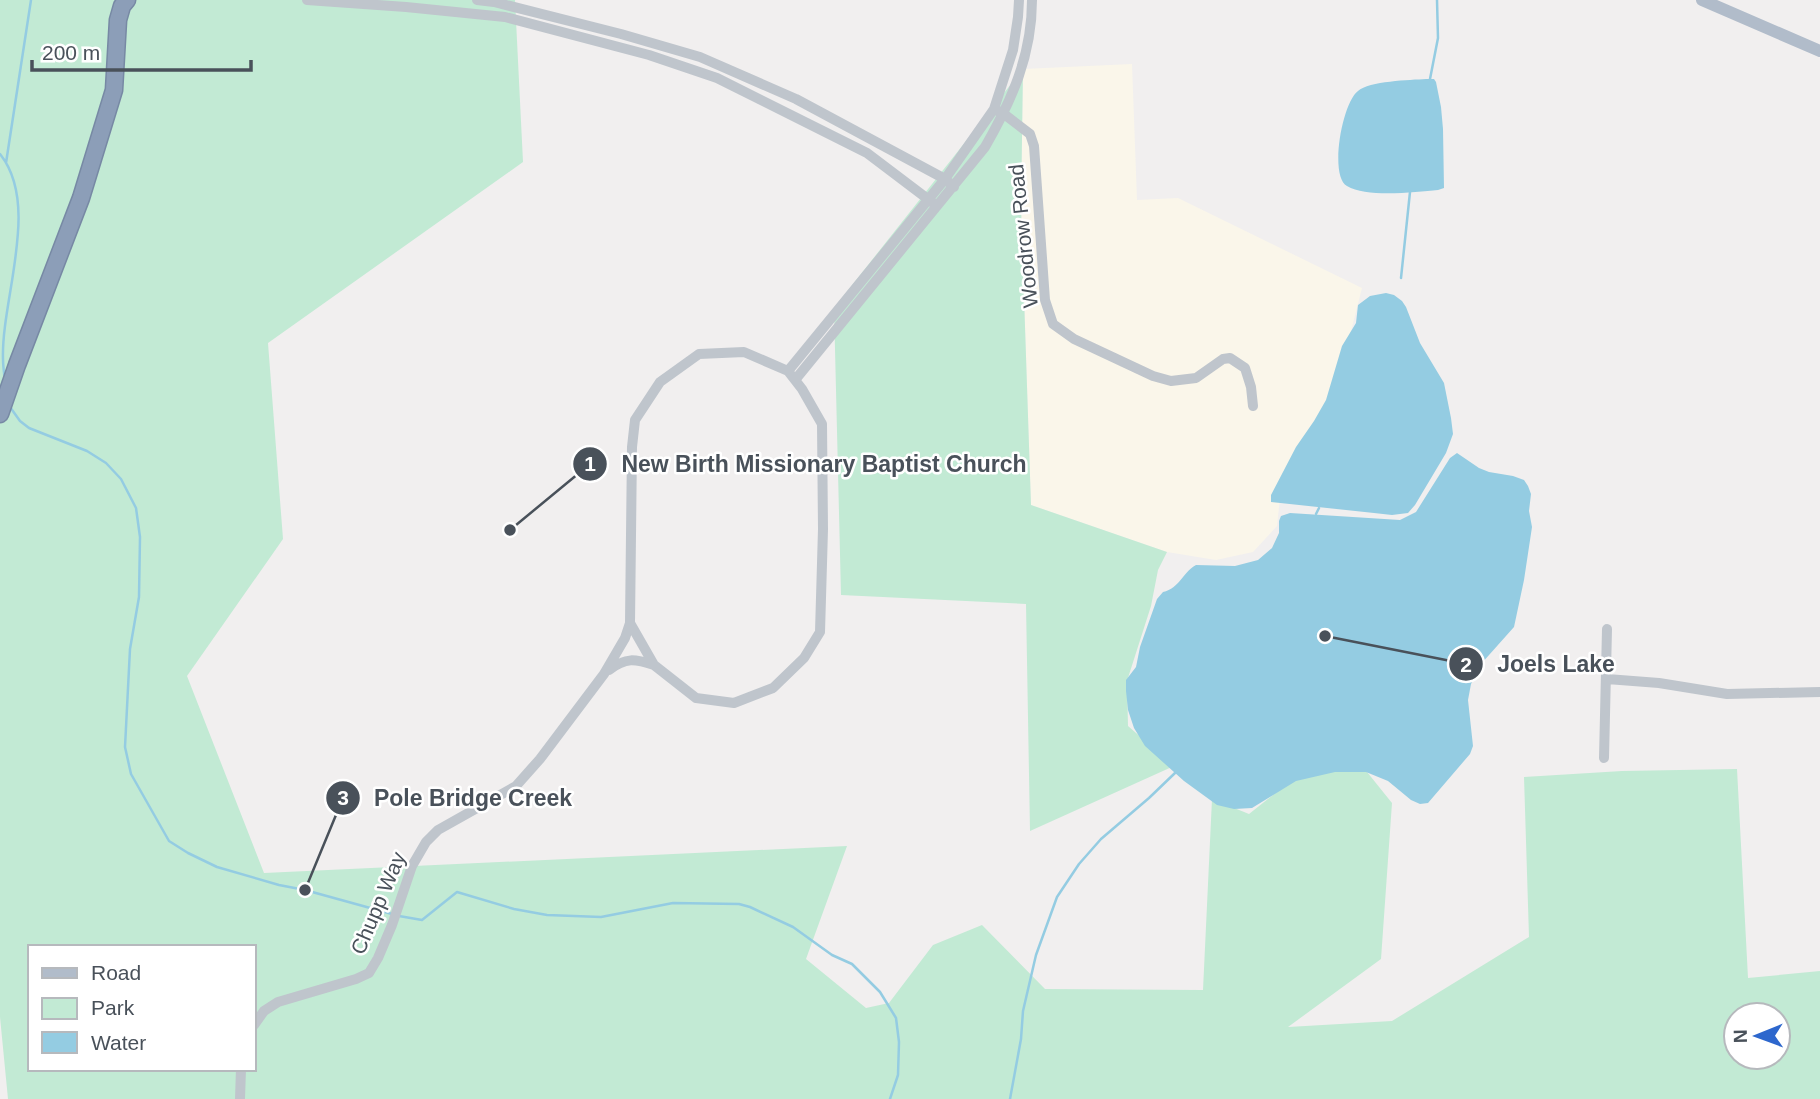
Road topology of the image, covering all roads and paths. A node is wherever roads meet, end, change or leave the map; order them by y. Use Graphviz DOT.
graph roads {
  1 [pos="114,0"];
  2 [pos="127,0"];
  3 [pos="307,0"];
  4 [pos="477,0"];
  5 [pos="1019,0"];
  6 [pos="1032,0"];
  7 [pos="1702,0"];
  8 [pos="1820,51"];
  9 [pos="999,111"];
  10 [pos="105,117"];
  11 [pos="949,183"];
  12 [pos="933,202"];
  13 [pos="792,376"];
  14 [pos="1253,406"];
  15 [pos="0,414"];
  16 [pos="630,623"];
  17 [pos="1606,629"];
  18 [pos="654,665"];
  19 [pos="604,674"];
  20 [pos="1606,679"];
  21 [pos="1820,692"];
  22 [pos="1604,758"];
  23 [pos="256,1023"];
  24 [pos="241,1071"];
  25 [pos="240,1099"];
  1 -- 10 [label="highway"];
  2 -- 10 [label="highway"];
  3 -- 12 [label="street"];
  4 -- 11 [label="street"];
  5 -- 9 [label="street, Woodrow Road"];
  6 -- 9 [label="street, Woodrow Road"];
  7 -- 8 [label="main road"];
  9 -- 11 [label="street, Woodrow Road"];
  9 -- 14 [label="street, Woodrow Road"];
  10 -- 15 [label="highway"];
  11 -- 12 [label="street, Woodrow Road"];
  12 -- 13 [label="street, Woodrow Road"];
  13 -- 16 [label="street"];
  13 -- 18 [label="street"];
  16 -- 18 [label="street"];
  16 -- 19 [label="street, Chupp Way"];
  17 -- 20 [label="street"];
  18 -- 19 [label="street"];
  19 -- 23 [label="street, Chupp Way"];
  20 -- 21 [label="street"];
  20 -- 22 [label="street"];
  24 -- 25 [label="street"];
}
